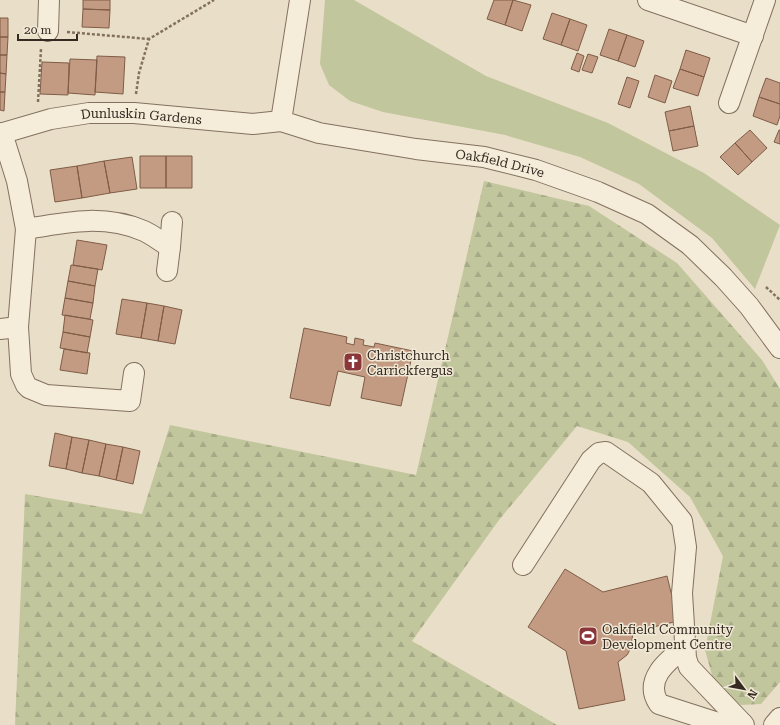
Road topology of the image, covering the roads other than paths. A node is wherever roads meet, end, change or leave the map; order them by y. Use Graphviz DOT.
graph roads {
  1 [pos="43,0"];
  2 [pos="49,0"];
  3 [pos="300,0"];
  4 [pos="648,0"];
  5 [pos="765,0"];
  6 [pos="48,31"];
  7 [pos="753,36"];
  8 [pos="729,104"];
  9 [pos="281,121"];
  10 [pos="1,133"];
  11 [pos="172,222"];
  12 [pos="26,229"];
  13 [pos="170,247"];
  14 [pos="167,271"];
  15 [pos="9,328"];
  16 [pos="780,348"];
  17 [pos="134,373"];
  18 [pos="523,565"];
  19 [pos="685,647"];
  20 [pos="780,718"];
  21 [pos="743,724"];
  22 [pos="774,725"];
  1 -- 2 [label="street"];
  2 -- 6 [label="street"];
  3 -- 9 [label="street"];
  4 -- 7 [label="street"];
  5 -- 7 [label="street"];
  7 -- 8 [label="street"];
  9 -- 10 [label="street, Dunluskin Gardens"];
  9 -- 16 [label="street, Oakfield Drive"];
  10 -- 12 [label="street, Dunluskin Gardens"];
  11 -- 13 [label="street"];
  12 -- 13 [label="street"];
  12 -- 15 [label="street, Dunluskin Gardens"];
  13 -- 14 [label="street"];
  15 -- 17 [label="street, Dunluskin Gardens"];
  18 -- 19 [label="street"];
  19 -- 21 [label="street"];
  19 -- 21 [label="street"];
  20 -- 22 [label="street"];
}
